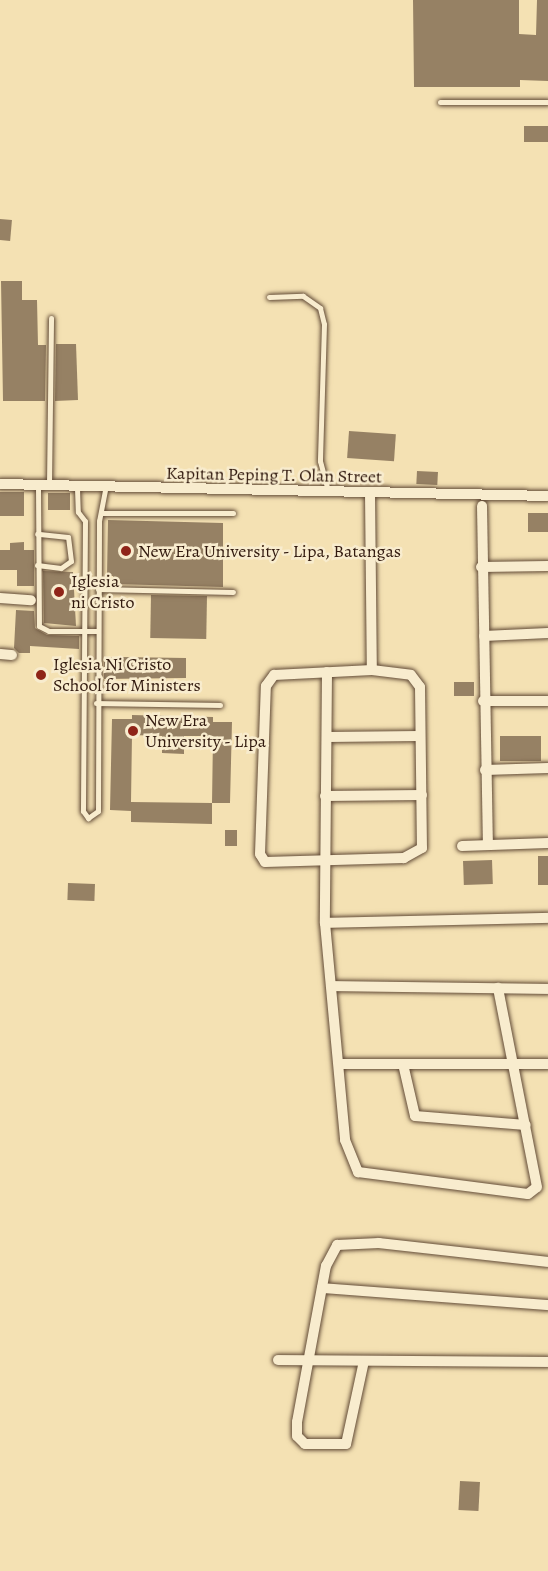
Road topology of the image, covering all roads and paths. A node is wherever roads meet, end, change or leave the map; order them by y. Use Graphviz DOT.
graph roads {
  1 [pos="440,102"];
  2 [pos="548,102"];
  3 [pos="269,297"];
  4 [pos="51,318"];
  5 [pos="0,484"];
  6 [pos="43,487"];
  7 [pos="77,488"];
  8 [pos="105,489"];
  9 [pos="329,493"];
  10 [pos="370,493"];
  11 [pos="548,496"];
  12 [pos="482,506"];
  13 [pos="101,513"];
  14 [pos="233,513"];
  15 [pos="85,521"];
  16 [pos="99,521"];
  17 [pos="37,534"];
  18 [pos="37,566"];
  19 [pos="548,566"];
  20 [pos="481,567"];
  21 [pos="98,589"];
  22 [pos="233,592"];
  23 [pos="0,598"];
  24 [pos="31,600"];
  25 [pos="86,631"];
  26 [pos="98,632"];
  27 [pos="548,633"];
  28 [pos="484,636"];
  29 [pos="0,654"];
  30 [pos="12,655"];
  31 [pos="372,670"];
  32 [pos="327,672"];
  33 [pos="483,701"];
  34 [pos="548,701"];
  35 [pos="96,702"];
  36 [pos="220,705"];
  37 [pos="96,712"];
  38 [pos="85,713"];
  39 [pos="419,736"];
  40 [pos="327,737"];
  41 [pos="548,768"];
  42 [pos="485,770"];
  43 [pos="422,795"];
  44 [pos="325,796"];
  45 [pos="548,843"];
  46 [pos="488,845"];
  47 [pos="462,846"];
  48 [pos="324,862"];
  49 [pos="548,918"];
  50 [pos="325,923"];
  51 [pos="332,986"];
  52 [pos="498,988"];
  53 [pos="548,989"];
  54 [pos="340,1064"];
  55 [pos="403,1064"];
  56 [pos="513,1064"];
  57 [pos="548,1064"];
  58 [pos="526,1125"];
  59 [pos="548,1262"];
  60 [pos="322,1288"];
  61 [pos="548,1305"];
  62 [pos="278,1360"];
  63 [pos="309,1360"];
  64 [pos="364,1361"];
  65 [pos="548,1362"];
  1 -- 2 [label="lane"];
  3 -- 9 [label="lane"];
  4 -- 6 [label="lane"];
  5 -- 6 [label="street, Kapitan Peping T. Olan Street"];
  6 -- 7 [label="street, Kapitan Peping T. Olan Street"];
  6 -- 17 [label="lane"];
  7 -- 8 [label="street, Kapitan Peping T. Olan Street"];
  7 -- 15 [label="lane"];
  8 -- 9 [label="street, Kapitan Peping T. Olan Street"];
  8 -- 13 [label="lane"];
  9 -- 10 [label="street, Kapitan Peping T. Olan Street"];
  10 -- 11 [label="street, Kapitan Peping T. Olan Street"];
  10 -- 31 [label="street"];
  12 -- 20 [label="street"];
  13 -- 14 [label="lane"];
  13 -- 16 [label="lane"];
  15 -- 16 [label="lane"];
  15 -- 25 [label="lane"];
  16 -- 21 [label="lane"];
  17 -- 18 [label="lane"];
  17 -- 18 [label="lane"];
  18 -- 25 [label="lane"];
  19 -- 20 [label="street"];
  20 -- 28 [label="street"];
  21 -- 22 [label="lane"];
  21 -- 26 [label="lane"];
  23 -- 24 [label="street"];
  25 -- 26 [label="lane"];
  25 -- 38 [label="lane"];
  26 -- 35 [label="lane"];
  27 -- 28 [label="street"];
  28 -- 33 [label="street"];
  29 -- 30 [label="street"];
  31 -- 32 [label="street"];
  31 -- 39 [label="street"];
  32 -- 40 [label="street"];
  32 -- 48 [label="street"];
  33 -- 34 [label="street"];
  33 -- 42 [label="street"];
  35 -- 36 [label="lane"];
  35 -- 37 [label="lane"];
  37 -- 38 [label="lane"];
  37 -- 38 [label="lane"];
  39 -- 40 [label="street"];
  39 -- 43 [label="street"];
  40 -- 44 [label="street"];
  41 -- 42 [label="street"];
  42 -- 46 [label="street"];
  43 -- 44 [label="street"];
  43 -- 48 [label="street"];
  44 -- 48 [label="street"];
  45 -- 46 [label="street"];
  46 -- 47 [label="street"];
  48 -- 50 [label="street"];
  49 -- 50 [label="street"];
  50 -- 51 [label="street"];
  51 -- 52 [label="street"];
  51 -- 54 [label="street"];
  52 -- 53 [label="street"];
  52 -- 56 [label="street"];
  54 -- 55 [label="street"];
  54 -- 58 [label="street"];
  55 -- 56 [label="street"];
  55 -- 58 [label="street"];
  56 -- 57 [label="street"];
  56 -- 58 [label="street"];
  59 -- 60 [label="street"];
  60 -- 61 [label="street"];
  60 -- 63 [label="street"];
  62 -- 63 [label="street"];
  63 -- 64 [label="street"];
  63 -- 64 [label="street"];
  64 -- 65 [label="street"];
}
